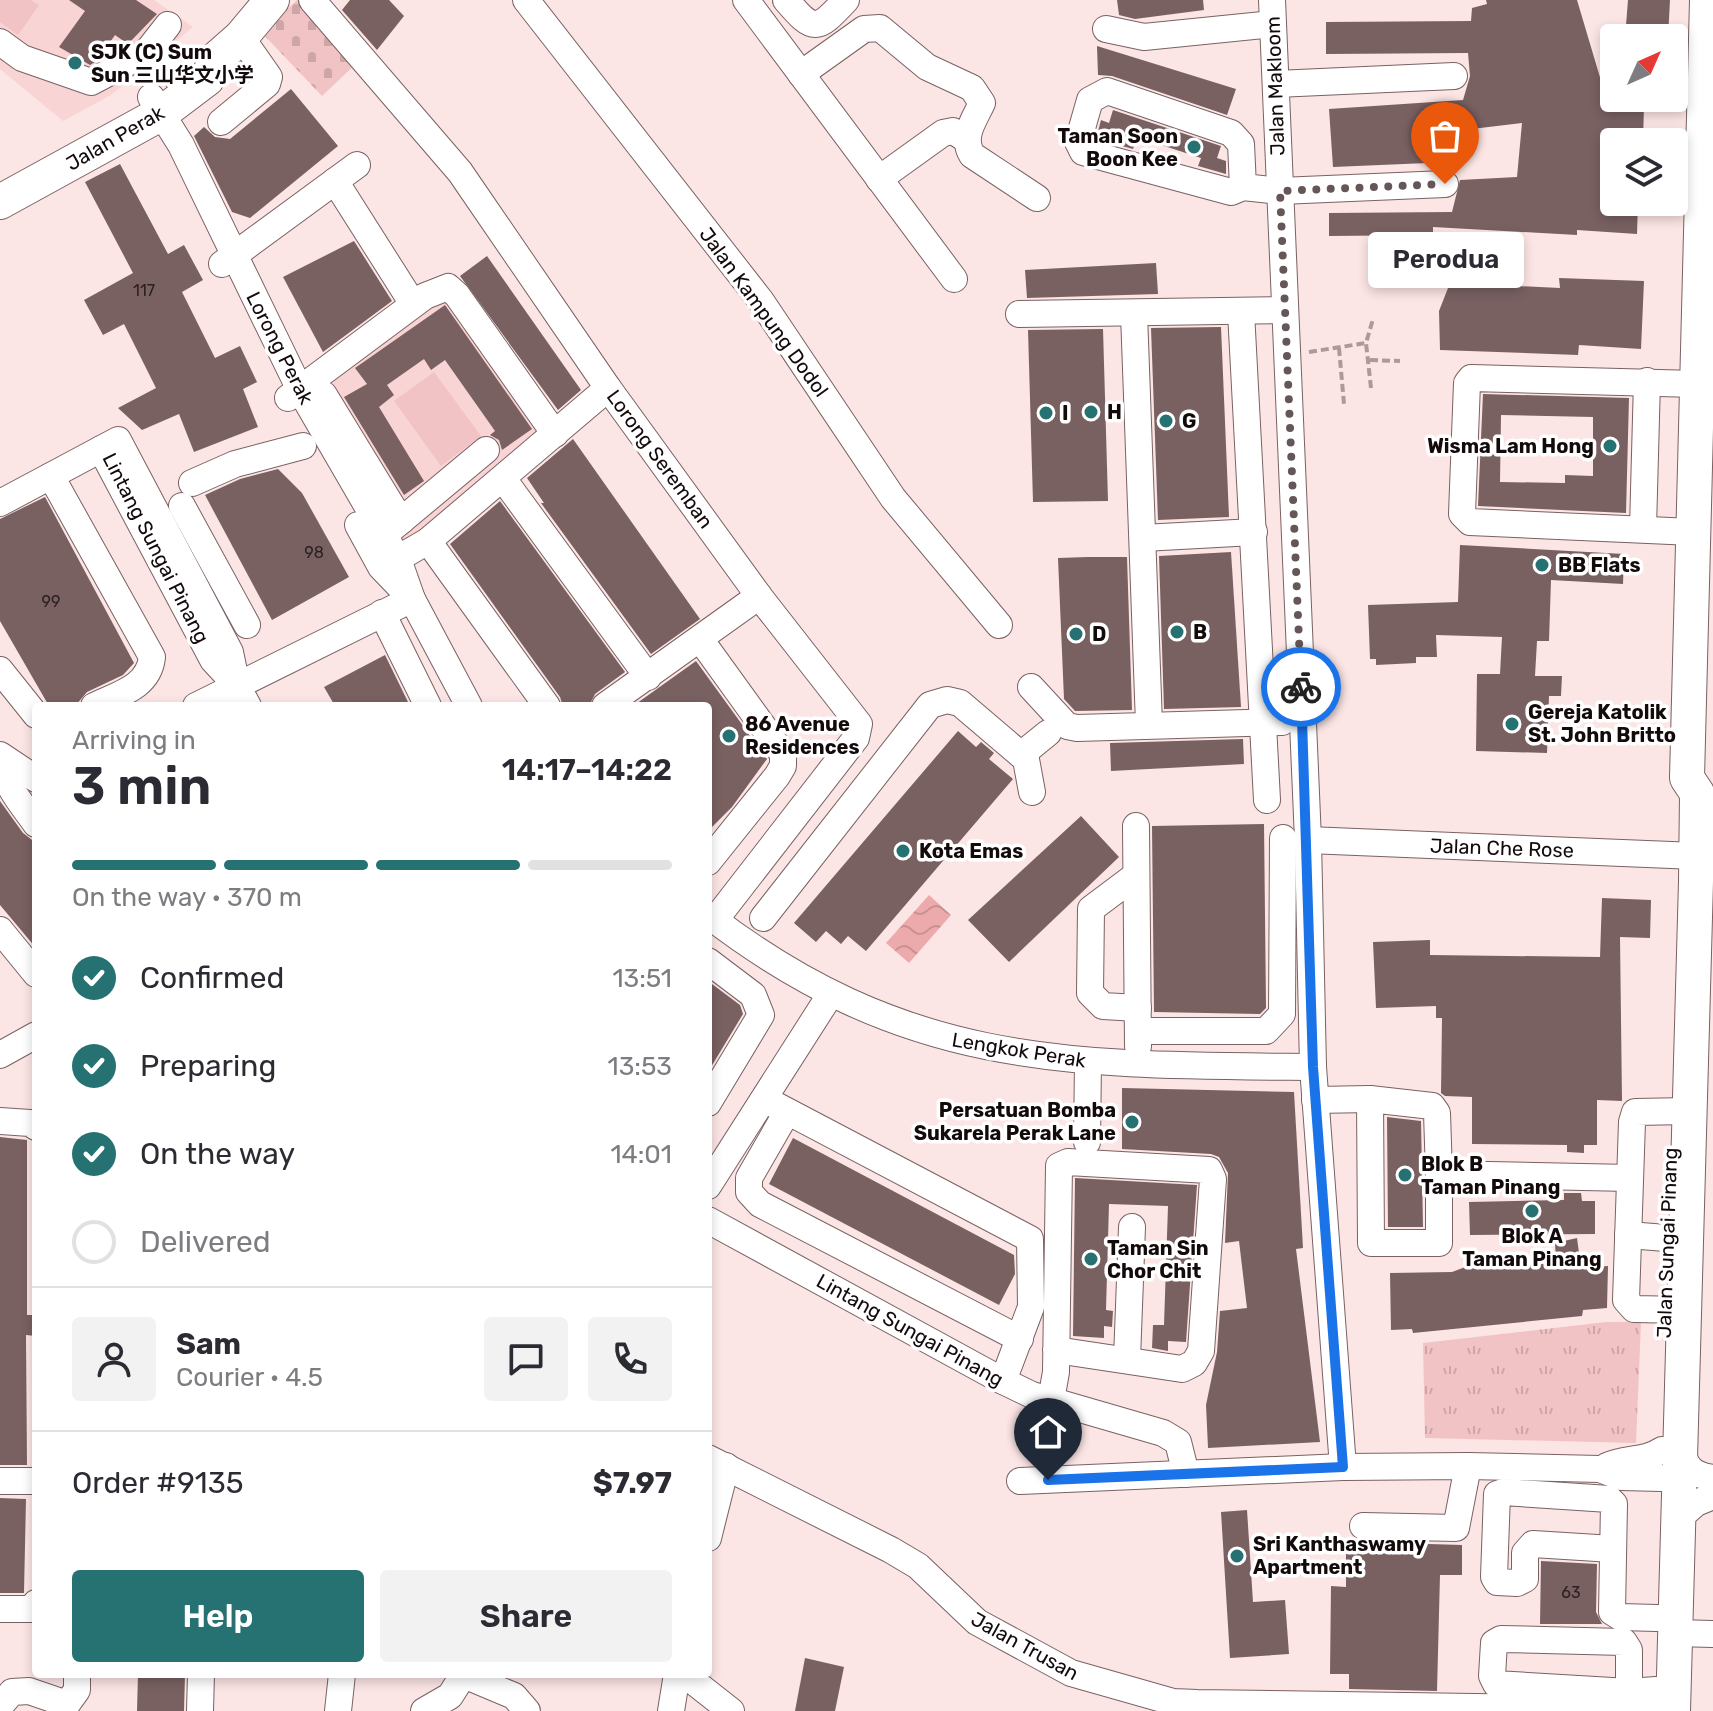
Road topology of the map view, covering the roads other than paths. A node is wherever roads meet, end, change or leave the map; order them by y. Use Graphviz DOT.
graph roads {
  1 [pos="272,0"];
  2 [pos="312,0"];
  3 [pos="526,0"];
  4 [pos="746,0"];
  5 [pos="786,0"];
  6 [pos="846,0"];
  7 [pos="1707,0"];
  8 [pos="1272,12"];
  9 [pos="168,25"];
  10 [pos="1106,29"];
  11 [pos="0,42"];
  12 [pos="152,48"];
  13 [pos="228,48"];
  14 [pos="801,74"];
  15 [pos="1454,76"];
  16 [pos="1276,84"];
  17 [pos="163,96"];
  18 [pos="221,122"];
  19 [pos="120,138"];
  20 [pos="966,139"];
  21 [pos="357,165"];
  22 [pos="0,178"];
  23 [pos="879,179"];
  24 [pos="335,181"];
  25 [pos="1445,184"];
  26 [pos="1243,187"];
  27 [pos="1280,191"];
  28 [pos="1037,198"];
  29 [pos="0,202"];
  30 [pos="1707,238"];
  31 [pos="227,260"];
  32 [pos="954,279"];
  33 [pos="413,304"];
  34 [pos="1285,310"];
  35 [pos="1241,312"];
  36 [pos="1019,314"];
  37 [pos="1134,314"];
  38 [pos="1706,319"];
  39 [pos="1647,381"];
  40 [pos="1697,384"];
  41 [pos="608,388"];
  42 [pos="304,394"];
  43 [pos="555,434"];
  44 [pos="303,446"];
  45 [pos="486,450"];
  46 [pos="1704,464"];
  47 [pos="51,476"];
  48 [pos="504,480"];
  49 [pos="0,503"];
  50 [pos="176,506"];
  51 [pos="392,527"];
  52 [pos="1643,528"];
  53 [pos="1254,532"];
  54 [pos="1693,532"];
  55 [pos="1143,538"];
  56 [pos="428,541"];
  57 [pos="390,563"];
  58 [pos="759,596"];
  59 [pos="412,599"];
  60 [pos="382,613"];
  61 [pos="247,625"];
  62 [pos="999,625"];
  63 [pos="700,639"];
  64 [pos="1702,648"];
  65 [pos="0,670"];
  66 [pos="648,677"];
  67 [pos="1031,687"];
  68 [pos="464,695"];
  69 [pos="243,696"];
  70 [pos="102,702"];
  71 [pos="215,702"];
  72 [pos="426,702"];
  73 [pos="544,702"];
  74 [pos="611,702"];
  75 [pos="32,710"];
  76 [pos="1264,722"];
  77 [pos="1302,722"];
  78 [pos="1149,724"];
  79 [pos="1048,733"];
  80 [pos="1025,754"];
  81 [pos="3,758"];
  82 [pos="32,776"];
  83 [pos="1032,792"];
  84 [pos="1267,800"];
  85 [pos="32,818"];
  86 [pos="1136,826"];
  87 [pos="1295,839"];
  88 [pos="776,844"];
  89 [pos="1686,855"];
  90 [pos="712,857"];
  91 [pos="804,864"];
  92 [pos="1135,876"];
  93 [pos="712,878"];
  94 [pos="733,897"];
  95 [pos="712,917"];
  96 [pos="763,918"];
  97 [pos="712,919"];
  98 [pos="0,930"];
  99 [pos="712,964"];
  100 [pos="32,969"];
  101 [pos="830,995"];
  102 [pos="1138,1019"];
  103 [pos="1696,1019"];
  104 [pos="32,1037"];
  105 [pos="1,1052"];
  106 [pos="1088,1062"];
  107 [pos="1137,1066"];
  108 [pos="1313,1067"];
  109 [pos="712,1096"];
  110 [pos="1370,1099"];
  111 [pos="1315,1100"];
  112 [pos="776,1106"];
  113 [pos="1679,1111"];
  114 [pos="0,1121"];
  115 [pos="32,1124"];
  116 [pos="1087,1142"];
  117 [pos="1439,1174"];
  118 [pos="1630,1178"];
  119 [pos="712,1181"];
  120 [pos="712,1222"];
  121 [pos="1132,1227"];
  122 [pos="1628,1235"];
  123 [pos="1666,1238"];
  124 [pos="1674,1310"];
  125 [pos="1020,1339"];
  126 [pos="1056,1350"];
  127 [pos="1127,1359"];
  128 [pos="1003,1381"];
  129 [pos="1051,1400"];
  130 [pos="1668,1458"];
  131 [pos="717,1462"];
  132 [pos="1468,1466"];
  133 [pos="1343,1467"];
  134 [pos="1551,1468"];
  135 [pos="1186,1474"];
  136 [pos="1713,1478"];
  137 [pos="0,1481"];
  138 [pos="32,1481"];
  139 [pos="1020,1481"];
  140 [pos="1551,1495"];
  141 [pos="1713,1496"];
  142 [pos="712,1504"];
  143 [pos="1679,1518"];
  144 [pos="1363,1526"];
  145 [pos="1613,1549"];
  146 [pos="32,1608"];
  147 [pos="0,1609"];
  148 [pos="1666,1625"];
  149 [pos="1713,1634"];
  150 [pos="77,1678"];
  151 [pos="86,1678"];
  152 [pos="201,1678"];
  153 [pos="342,1678"];
  154 [pos="462,1678"];
  155 [pos="471,1678"];
  156 [pos="676,1678"];
  157 [pos="689,1678"];
  158 [pos="1649,1706"];
  159 [pos="1197,1707"];
  160 [pos="0,1708"];
  161 [pos="84,1711"];
  162 [pos="200,1711"];
  163 [pos="338,1711"];
  164 [pos="424,1711"];
  165 [pos="527,1711"];
  166 [pos="671,1711"];
  167 [pos="731,1711"];
  1 -- 13 [label="main road, Jalan Perak"];
  2 -- 41 [label="street, Lorong Seremban"];
  3 -- 62 [label="street, Jalan Kampung Dodol"];
  4 -- 14 [label="street"];
  5 -- 6 [label="street"];
  7 -- 30 [label="main road, Jalan Sungai Pinang"];
  8 -- 10 [label="street"];
  8 -- 16 [label="street, Jalan Makloom"];
  9 -- 12 [label="street"];
  11 -- 12 [label="street"];
  12 -- 17 [label="street, Lorong Perak"];
  13 -- 17 [label="main road, Jalan Perak"];
  13 -- 18 [label="street"];
  14 -- 20 [label="street"];
  14 -- 23 [label="street"];
  15 -- 16 [label="street"];
  16 -- 27 [label="street, Jalan Makloom"];
  17 -- 19 [label="main road, Jalan Perak"];
  17 -- 22 [label="main road, Jalan Perak"];
  17 -- 31 [label="street, Lorong Perak"];
  19 -- 29 [label="main road, Jalan Perak"];
  19 -- 31 [label="street, Lorong Perak"];
  20 -- 23 [label="street"];
  20 -- 28 [label="street"];
  21 -- 24 [label="street"];
  23 -- 32 [label="street"];
  24 -- 31 [label="street"];
  24 -- 33 [label="street"];
  25 -- 27 [label="street"];
  26 -- 26 [label="street"];
  26 -- 27 [label="street"];
  27 -- 34 [label="street, Jalan Makloom"];
  30 -- 38 [label="main road, Jalan Sungai Pinang"];
  31 -- 42 [label="street, Lorong Perak"];
  33 -- 42 [label="street"];
  33 -- 43 [label="street"];
  34 -- 35 [label="street"];
  34 -- 77 [label="street, Jalan Makloom"];
  35 -- 37 [label="street"];
  35 -- 53 [label="street"];
  36 -- 37 [label="street"];
  37 -- 55 [label="street"];
  38 -- 40 [label="main road, Jalan Sungai Pinang"];
  39 -- 40 [label="street"];
  39 -- 52 [label="street"];
  39 -- 52 [label="street"];
  40 -- 46 [label="main road, Jalan Sungai Pinang"];
  41 -- 43 [label="street"];
  41 -- 58 [label="street, Lorong Seremban"];
  42 -- 51 [label="street, Lorong Perak"];
  42 -- 57 [label="street, Lorong Perak"];
  43 -- 48 [label="street"];
  44 -- 50 [label="street"];
  45 -- 51 [label="street"];
  46 -- 54 [label="main road, Jalan Sungai Pinang"];
  47 -- 49 [label="street"];
  47 -- 50 [label="street, Lintang Sungai Pinang"];
  47 -- 70 [label="street"];
  48 -- 56 [label="street"];
  48 -- 66 [label="street"];
  50 -- 61 [label="street"];
  50 -- 69 [label="street, Lintang Sungai Pinang"];
  51 -- 57 [label="street, Lorong Perak"];
  52 -- 54 [label="street"];
  53 -- 55 [label="street"];
  53 -- 76 [label="street"];
  54 -- 64 [label="main road, Jalan Sungai Pinang"];
  55 -- 78 [label="street"];
  56 -- 57 [label="street"];
  56 -- 73 [label="street"];
  57 -- 59 [label="street, Lorong Perak"];
  58 -- 63 [label="street"];
  58 -- 88 [label="street, Lorong Seremban"];
  59 -- 60 [label="street"];
  59 -- 68 [label="street, Lorong Perak"];
  60 -- 69 [label="street"];
  60 -- 72 [label="street"];
  63 -- 66 [label="street"];
  63 -- 90 [label="street"];
  64 -- 89 [label="main road, Jalan Sungai Pinang"];
  65 -- 75 [label="street"];
  66 -- 74 [label="street"];
  67 -- 78 [label="street"];
  69 -- 71 [label="street"];
  76 -- 77 [label="street"];
  76 -- 78 [label="street"];
  76 -- 84 [label="street"];
  77 -- 87 [label="street, Jalan Makloom"];
  79 -- 80 [label="street"];
  80 -- 83 [label="street"];
  80 -- 91 [label="street"];
  81 -- 82 [label="street"];
  81 -- 85 [label="street"];
  86 -- 92 [label="street"];
  87 -- 89 [label="street, Jalan Che Rose"];
  87 -- 102 [label="street"];
  87 -- 108 [label="street, Jalan Makloom"];
  88 -- 91 [label="street"];
  88 -- 94 [label="street, Lorong Seremban"];
  89 -- 103 [label="main road, Jalan Sungai Pinang"];
  91 -- 96 [label="street"];
  92 -- 102 [label="street"];
  92 -- 102 [label="street"];
  93 -- 94 [label="street"];
  94 -- 95 [label="street, Lorong Seremban"];
  97 -- 101 [label="street, Lengkok Perak"];
  98 -- 100 [label="street"];
  99 -- 109 [label="street"];
  101 -- 106 [label="street, Lengkok Perak"];
  101 -- 112 [label="street"];
  102 -- 107 [label="street"];
  103 -- 113 [label="main road, Jalan Sungai Pinang"];
  104 -- 105 [label="street"];
  106 -- 107 [label="street, Lengkok Perak"];
  106 -- 116 [label="street"];
  107 -- 108 [label="street, Lengkok Perak"];
  108 -- 111 [label="street, Jalan Makloom"];
  110 -- 111 [label="street"];
  110 -- 117 [label="street"];
  110 -- 117 [label="street"];
  111 -- 133 [label="street, Jalan Makloom"];
  112 -- 119 [label="street"];
  112 -- 125 [label="street"];
  112 -- 125 [label="street"];
  113 -- 118 [label="street"];
  113 -- 123 [label="main road, Jalan Sungai Pinang"];
  113 -- 124 [label="main road, Jalan Sungai Pinang"];
  114 -- 115 [label="street"];
  117 -- 118 [label="street"];
  118 -- 122 [label="street"];
  120 -- 128 [label="street, Lintang Sungai Pinang"];
  121 -- 127 [label="street"];
  122 -- 123 [label="street"];
  122 -- 124 [label="street"];
  123 -- 124 [label="main road, Jalan Sungai Pinang"];
  124 -- 130 [label="main road, Jalan Sungai Pinang"];
  125 -- 128 [label="street"];
  126 -- 127 [label="street"];
  126 -- 127 [label="street"];
  126 -- 129 [label="street"];
  128 -- 129 [label="street, Lintang Sungai Pinang"];
  129 -- 135 [label="street, Lintang Sungai Pinang"];
  130 -- 134 [label="street"];
  130 -- 136 [label="street"];
  130 -- 143 [label="main road, Jalan Sungai Pinang"];
  130 -- 148 [label="main road, Jalan Sungai Pinang"];
  131 -- 142 [label="street"];
  131 -- 159 [label="street, Jalan Trusan"];
  132 -- 133 [label="street"];
  132 -- 134 [label="street"];
  132 -- 144 [label="street"];
  133 -- 135 [label="street"];
  134 -- 140 [label="street"];
  135 -- 139 [label="street"];
  137 -- 138 [label="street"];
  140 -- 145 [label="street"];
  140 -- 145 [label="street"];
  141 -- 143 [label="street"];
  143 -- 148 [label="main road, Jalan Sungai Pinang"];
  145 -- 148 [label="street"];
  146 -- 147 [label="street"];
  148 -- 149 [label="street"];
  148 -- 158 [label="main road, Jalan Sungai Pinang"];
  150 -- 160 [label="street"];
  151 -- 161 [label="street"];
  152 -- 162 [label="street"];
  153 -- 163 [label="street"];
  154 -- 164 [label="street"];
  155 -- 165 [label="street"];
  156 -- 166 [label="street"];
  157 -- 167 [label="street"];
  158 -- 158 [label="street"];
  158 -- 159 [label="street, Jalan Trusan"];
}
